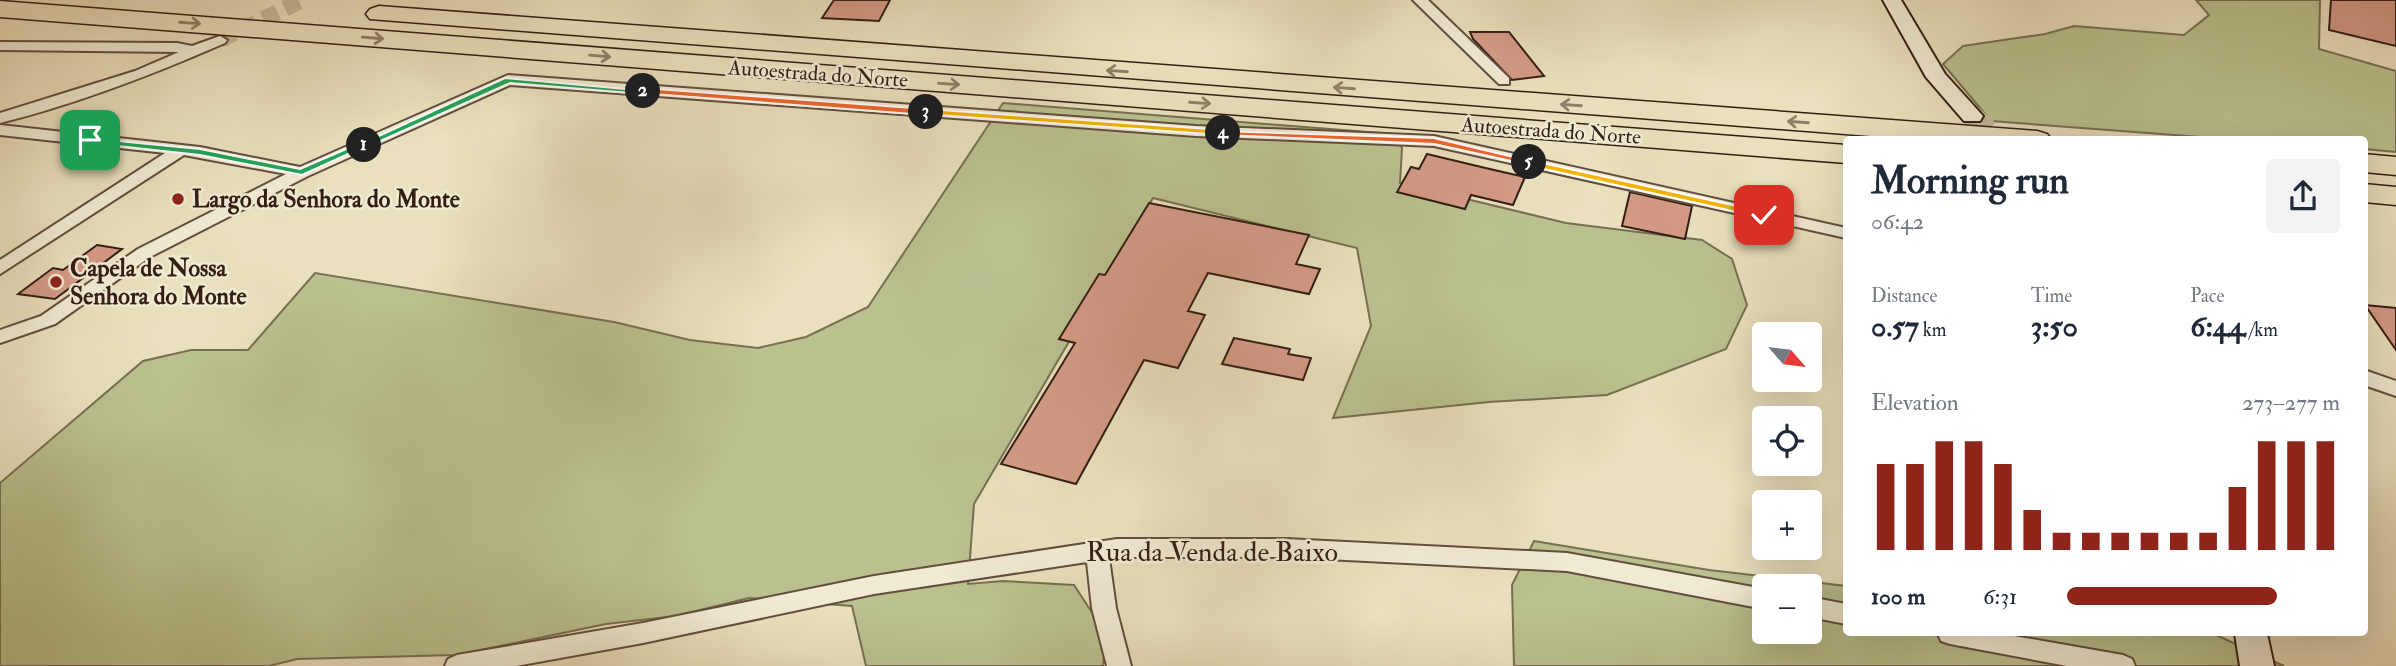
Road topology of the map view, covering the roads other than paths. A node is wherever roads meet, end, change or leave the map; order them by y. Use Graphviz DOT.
graph roads {
  1 [pos="196,0"];
  2 [pos="1420,0"];
  3 [pos="1892,0"];
  4 [pos="209,1"];
  5 [pos="260,5"];
  6 [pos="0,9"];
  7 [pos="220,40"];
  8 [pos="0,46"];
  9 [pos="198,52"];
  10 [pos="1504,81"];
  11 [pos="1972,116"];
  12 [pos="0,118"];
  13 [pos="0,130"];
  14 [pos="1984,136"];
  15 [pos="181,150"];
  16 [pos="1843,154"];
  17 [pos="2368,163"];
  18 [pos="2396,166"];
  19 [pos="302,172"];
  20 [pos="2368,193"];
  21 [pos="2396,195"];
  22 [pos="1843,232"];
  23 [pos="0,268"];
  24 [pos="0,337"];
  25 [pos="2368,378"];
  26 [pos="2396,389"];
  27 [pos="1097,550"];
  28 [pos="1752,597"];
  29 [pos="1822,609"];
  30 [pos="1843,613"];
  31 [pos="1961,636"];
  32 [pos="2252,636"];
  33 [pos="457,666"];
  34 [pos="1119,666"];
  35 [pos="2123,666"];
  36 [pos="2257,666"];
  1 -- 4 [label="highway"];
  2 -- 10 [label="street"];
  3 -- 11 [label="street"];
  14 -- 5 [label="highway, Autoestrada do Norte, one-way"];
  6 -- 16 [label="highway, Autoestrada do Norte, one-way"];
  7 -- 9 [label="street"];
  8 -- 9 [label="street"];
  9 -- 12 [label="street"];
  13 -- 15 [label="street"];
  15 -- 19 [label="street"];
  15 -- 23 [label="street"];
  17 -- 18 [label="highway"];
  19 -- 22 [label="street"];
  19 -- 24 [label="street"];
  20 -- 21 [label="highway"];
  25 -- 26 [label="street"];
  27 -- 28 [label="street, Rua da Venda de Baixo"];
  27 -- 33 [label="street, Rua da Venda de Baixo"];
  27 -- 34 [label="street"];
  29 -- 30 [label="street"];
  31 -- 35 [label="street"];
  32 -- 36 [label="street"];
}
